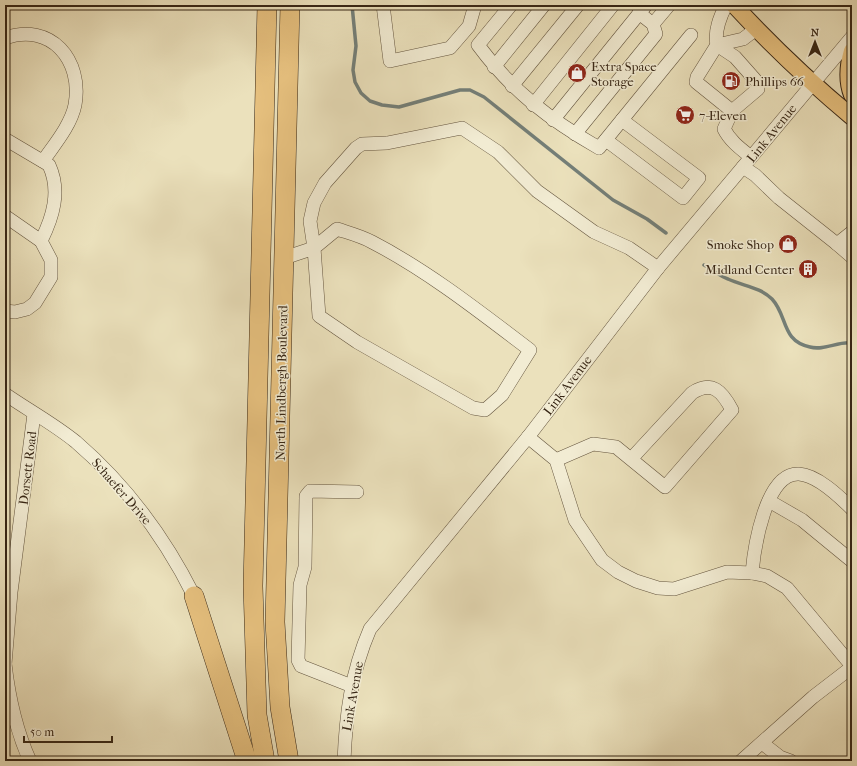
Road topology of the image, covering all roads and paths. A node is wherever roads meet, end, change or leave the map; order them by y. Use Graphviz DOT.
graph roads {
  1 [pos="267,5"];
  2 [pos="290,5"];
  3 [pos="383,5"];
  4 [pos="475,5"];
  5 [pos="511,5"];
  6 [pos="544,5"];
  7 [pos="578,5"];
  8 [pos="613,5"];
  9 [pos="669,5"];
  10 [pos="726,5"];
  11 [pos="734,5"];
  12 [pos="642,9"];
  13 [pos="653,24"];
  14 [pos="756,29"];
  15 [pos="691,35"];
  16 [pos="852,37"];
  17 [pos="5,38"];
  18 [pos="717,45"];
  19 [pos="852,51"];
  20 [pos="494,67"];
  21 [pos="813,83"];
  22 [pos="512,86"];
  23 [pos="852,95"];
  24 [pos="532,105"];
  25 [pos="732,111"];
  26 [pos="852,117"];
  27 [pos="553,120"];
  28 [pos="622,120"];
  29 [pos="575,134"];
  30 [pos="5,139"];
  31 [pos="606,140"];
  32 [pos="43,161"];
  33 [pos="747,162"];
  34 [pos="5,216"];
  35 [pos="852,232"];
  36 [pos="41,241"];
  37 [pos="837,244"];
  38 [pos="314,248"];
  39 [pos="852,257"];
  40 [pos="284,258"];
  41 [pos="658,268"];
  42 [pos="5,311"];
  43 [pos="5,394"];
  44 [pos="34,414"];
  45 [pos="528,437"];
  46 [pos="631,459"];
  47 [pos="556,460"];
  48 [pos="357,492"];
  49 [pos="769,501"];
  50 [pos="852,509"];
  51 [pos="852,561"];
  52 [pos="752,573"];
  53 [pos="194,596"];
  54 [pos="5,664"];
  55 [pos="852,666"];
  56 [pos="352,686"];
  57 [pos="762,743"];
  58 [pos="783,760"];
  59 [pos="30,761"];
  60 [pos="247,761"];
  61 [pos="265,761"];
  62 [pos="290,761"];
  63 [pos="344,761"];
  64 [pos="741,761"];
  1 -- 61 [label="highway, North Lindbergh Boulevard"];
  2 -- 40 [label="highway, North Lindbergh Boulevard"];
  3 -- 4 [label="street"];
  5 -- 20 [label="street"];
  6 -- 20 [label="street"];
  7 -- 22 [label="street"];
  8 -- 24 [label="street"];
  9 -- 13 [label="street"];
  10 -- 18 [label="street"];
  11 -- 14 [label="main road"];
  12 -- 13 [label="street"];
  12 -- 27 [label="street"];
  13 -- 29 [label="street"];
  14 -- 18 [label="street"];
  14 -- 21 [label="main road"];
  15 -- 28 [label="street"];
  16 -- 21 [label="street, Link Avenue"];
  17 -- 32 [label="street"];
  18 -- 25 [label="street"];
  18 -- 25 [label="street"];
  19 -- 23 [label="main road"];
  20 -- 22 [label="street"];
  21 -- 26 [label="main road"];
  21 -- 33 [label="street, Link Avenue"];
  22 -- 24 [label="street"];
  24 -- 27 [label="street"];
  25 -- 33 [label="street"];
  27 -- 29 [label="street"];
  28 -- 31 [label="street"];
  28 -- 31 [label="street"];
  29 -- 31 [label="street"];
  30 -- 32 [label="street"];
  32 -- 36 [label="street"];
  33 -- 37 [label="street"];
  33 -- 41 [label="street, Link Avenue"];
  34 -- 36 [label="street"];
  35 -- 37 [label="street"];
  36 -- 42 [label="street"];
  37 -- 39 [label="street"];
  38 -- 38 [label="street"];
  38 -- 40 [label="street"];
  38 -- 41 [label="street"];
  40 -- 62 [label="highway, North Lindbergh Boulevard"];
  41 -- 45 [label="street, Link Avenue"];
  43 -- 44 [label="street, Schaefer Drive"];
  44 -- 53 [label="street, Schaefer Drive"];
  44 -- 54 [label="street, Dorsett Road"];
  45 -- 47 [label="street"];
  45 -- 56 [label="street, Link Avenue"];
  46 -- 46 [label="street"];
  46 -- 47 [label="street"];
  47 -- 52 [label="street"];
  48 -- 56 [label="street"];
  49 -- 50 [label="street"];
  49 -- 51 [label="street"];
  49 -- 52 [label="street"];
  52 -- 55 [label="street"];
  53 -- 60 [label="highway"];
  54 -- 59 [label="street, Dorsett Road"];
  55 -- 57 [label="street"];
  56 -- 63 [label="street, Link Avenue"];
  57 -- 58 [label="street"];
  57 -- 64 [label="street"];
}
